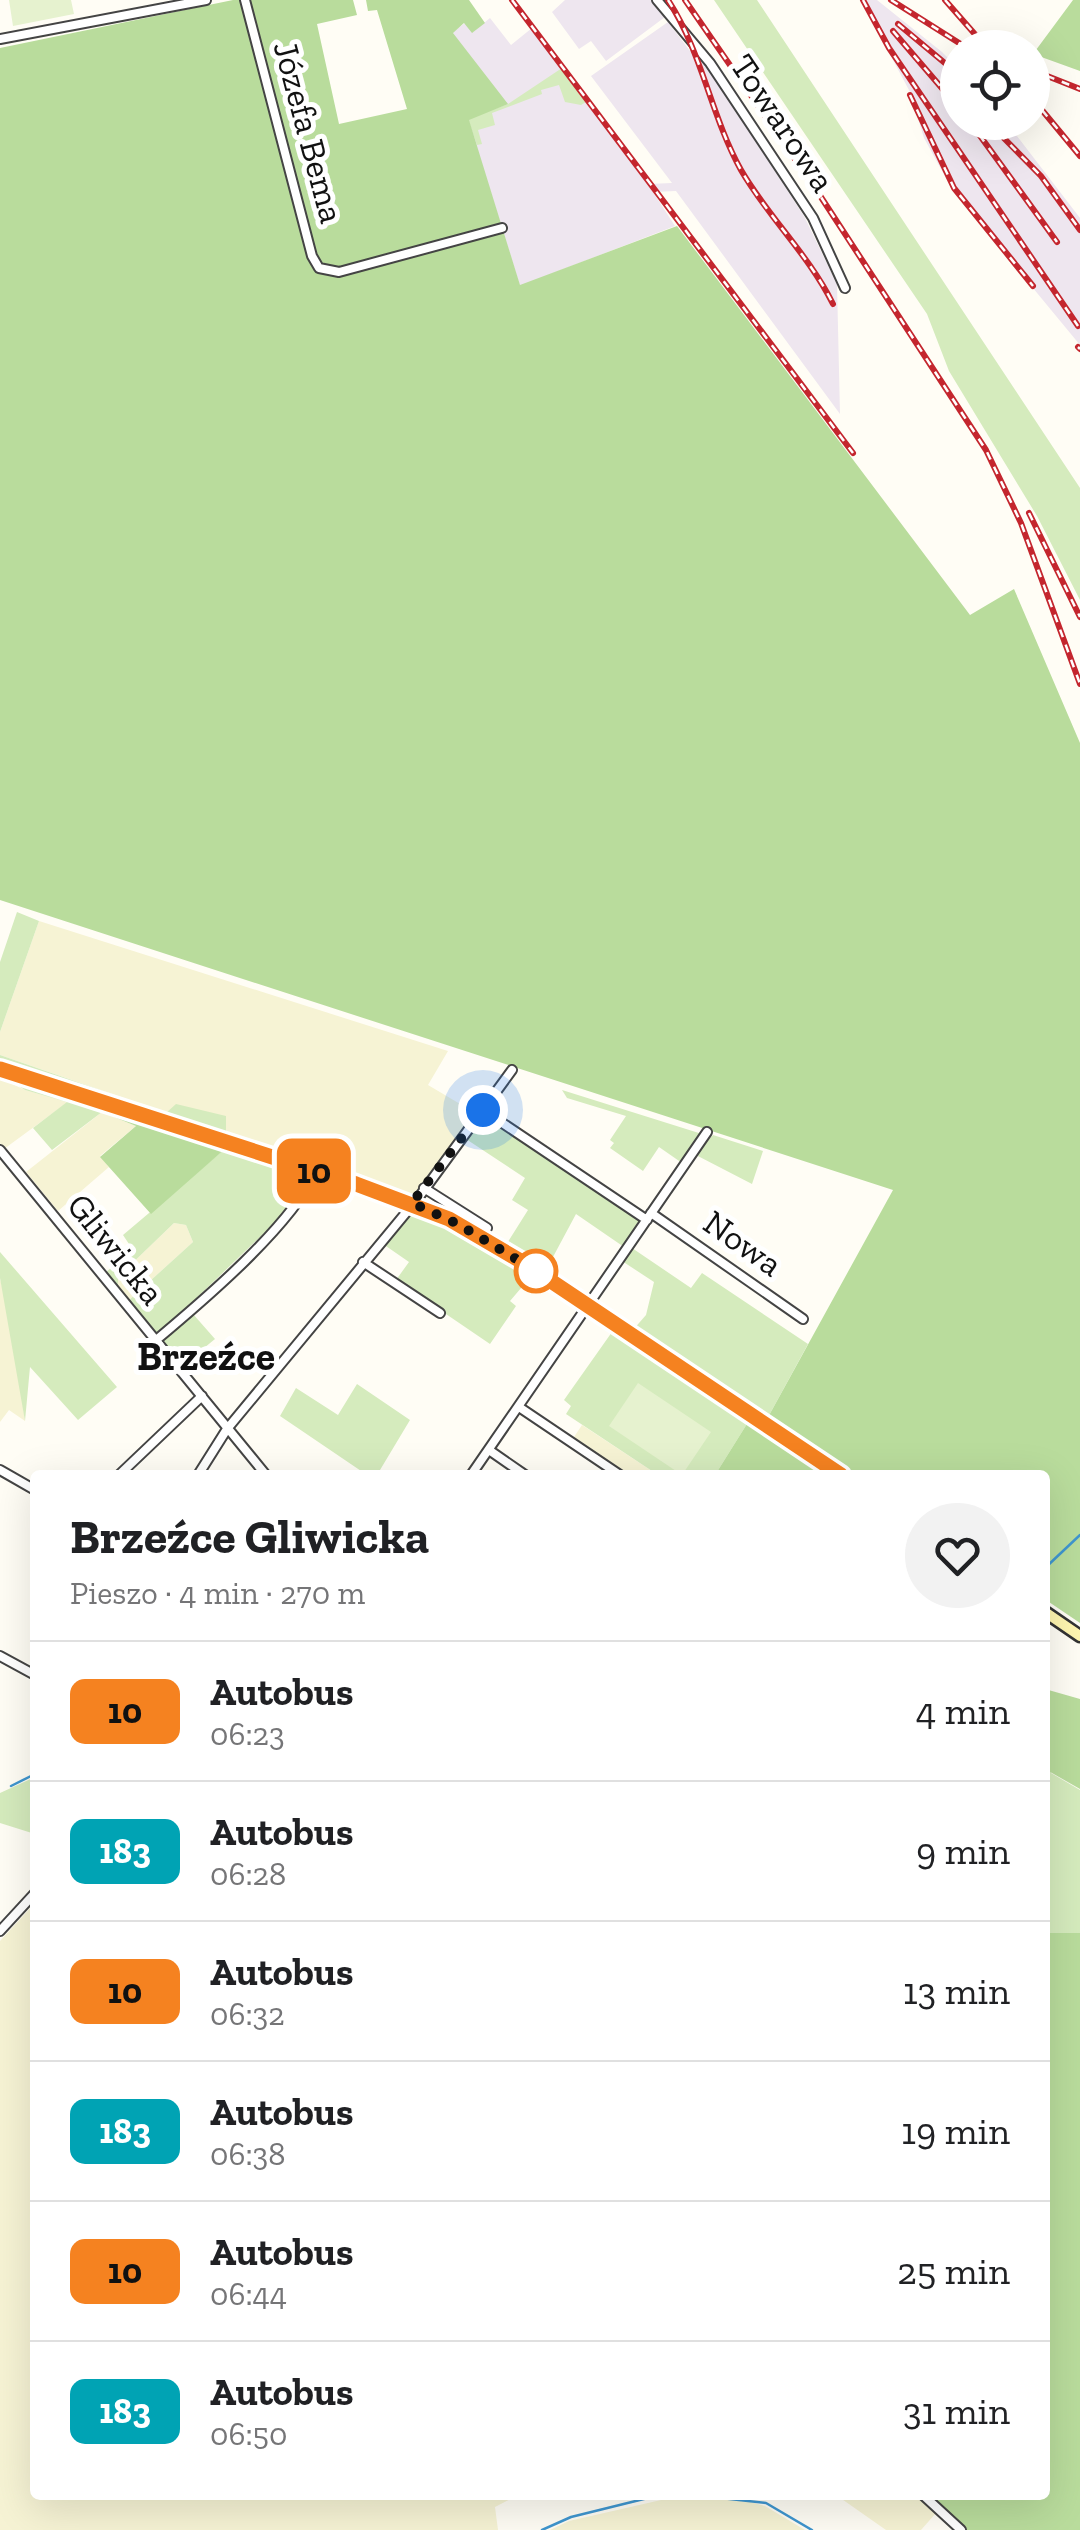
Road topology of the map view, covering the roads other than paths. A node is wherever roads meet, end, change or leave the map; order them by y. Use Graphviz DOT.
graph roads {
  1 [pos="206,0"];
  2 [pos="245,0"];
  3 [pos="657,0"];
  4 [pos="0,40"];
  5 [pos="502,228"];
  6 [pos="845,288"];
  7 [pos="0,1069"];
  8 [pos="512,1070"];
  9 [pos="483,1110"];
  10 [pos="707,1132"];
  11 [pos="0,1150"];
  12 [pos="316,1172"];
  13 [pos="424,1188"];
  14 [pos="412,1203"];
  15 [pos="649,1216"];
  16 [pos="487,1228"];
  17 [pos="362,1262"];
  18 [pos="588,1306"];
  19 [pos="440,1314"];
  20 [pos="803,1319"];
  21 [pos="156,1342"];
  22 [pos="202,1396"];
  23 [pos="519,1406"];
  24 [pos="228,1429"];
  25 [pos="489,1450"];
  26 [pos="0,1470"];
  27 [pos="124,1470"];
  28 [pos="201,1470"];
  29 [pos="262,1470"];
  30 [pos="475,1470"];
  31 [pos="518,1470"];
  32 [pos="613,1470"];
  33 [pos="834,1470"];
  34 [pos="30,1487"];
  35 [pos="1050,1615"];
  36 [pos="1080,1636"];
  37 [pos="0,1656"];
  38 [pos="30,1672"];
  39 [pos="30,1899"];
  40 [pos="0,1931"];
  41 [pos="928,2500"];
  42 [pos="961,2530"];
  1 -- 4 [label="street"];
  2 -- 5 [label="street, Józefa Bema"];
  3 -- 6 [label="street, Towarowa"];
  7 -- 12 [label="main road"];
  8 -- 9 [label="street"];
  9 -- 13 [label="street"];
  9 -- 15 [label="street"];
  10 -- 15 [label="street, Nowa"];
  11 -- 21 [label="street, Gliwicka"];
  12 -- 14 [label="main road"];
  12 -- 21 [label="street"];
  13 -- 14 [label="street"];
  13 -- 16 [label="street"];
  14 -- 17 [label="street"];
  14 -- 18 [label="main road"];
  15 -- 18 [label="street, Nowa"];
  15 -- 20 [label="street, Nowa"];
  17 -- 19 [label="street"];
  17 -- 24 [label="street"];
  18 -- 23 [label="street, Nowa"];
  18 -- 33 [label="main road"];
  21 -- 22 [label="street, Gliwicka"];
  22 -- 24 [label="street, Gliwicka"];
  22 -- 27 [label="street"];
  23 -- 25 [label="street, Nowa"];
  23 -- 32 [label="street"];
  24 -- 28 [label="street"];
  24 -- 29 [label="street, Gliwicka"];
  25 -- 30 [label="street, Nowa"];
  25 -- 31 [label="street"];
  26 -- 34 [label="street"];
  35 -- 36 [label="main road"];
  37 -- 38 [label="street"];
  39 -- 40 [label="street"];
  41 -- 42 [label="street"];
}
